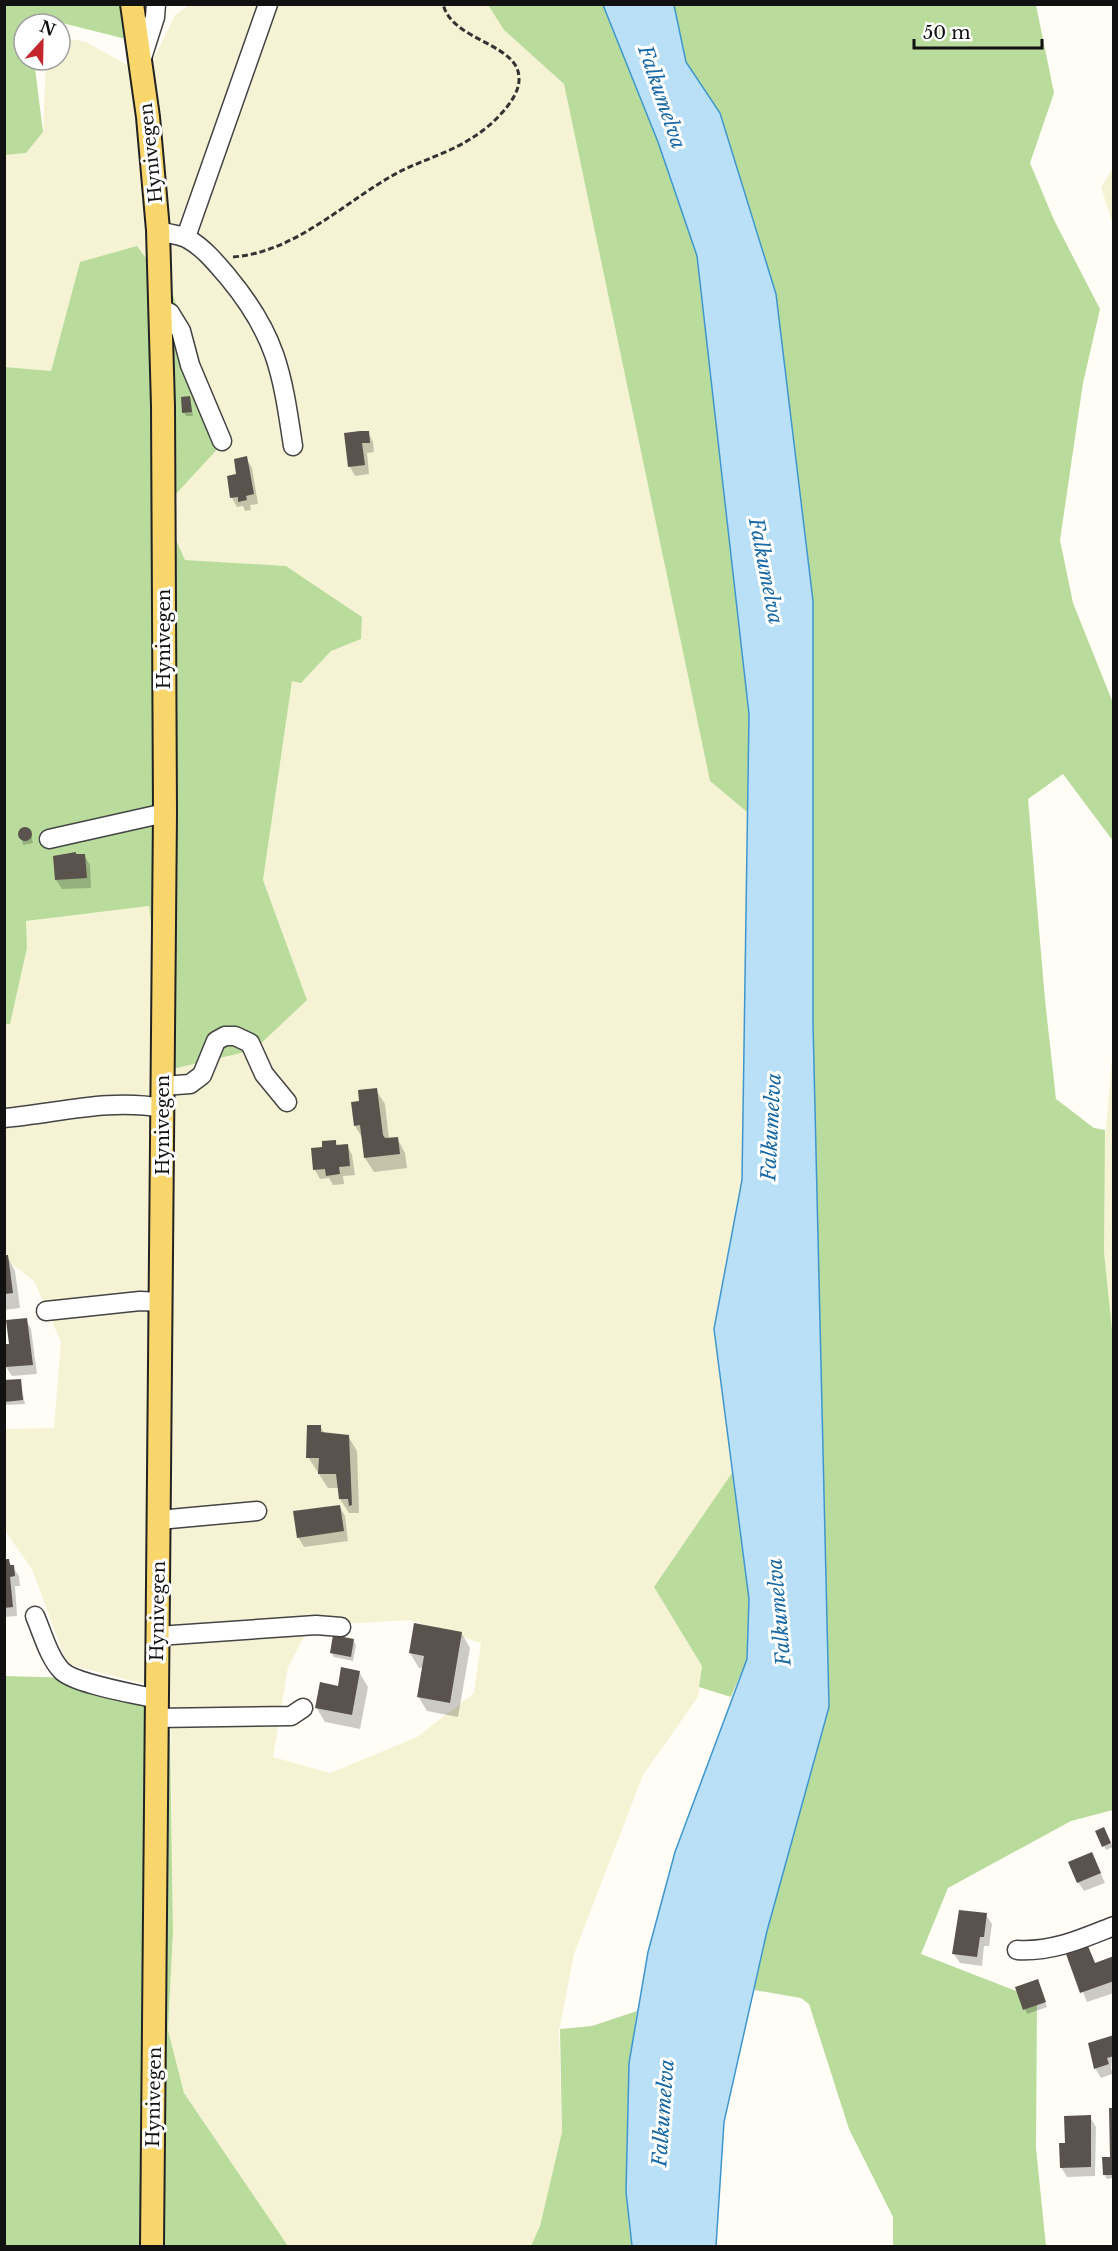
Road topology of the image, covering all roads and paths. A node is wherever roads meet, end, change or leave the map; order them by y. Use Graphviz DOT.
graph roads {
  1 [pos="132,4"];
  2 [pos="156,4"];
  3 [pos="268,4"];
  4 [pos="443,4"];
  5 [pos="141,63"];
  6 [pos="158,230"];
  7 [pos="186,237"];
  8 [pos="213,259"];
  9 [pos="161,308"];
  10 [pos="222,441"];
  11 [pos="293,446"];
  12 [pos="165,813"];
  13 [pos="49,839"];
  14 [pos="163,1097"];
  15 [pos="287,1102"];
  16 [pos="4,1118"];
  17 [pos="162,1302"];
  18 [pos="46,1311"];
  19 [pos="257,1511"];
  20 [pos="159,1520"];
  21 [pos="35,1616"];
  22 [pos="341,1627"];
  23 [pos="158,1636"];
  24 [pos="157,1708"];
  25 [pos="303,1708"];
  26 [pos="1113,1926"];
  27 [pos="1017,1950"];
  28 [pos="152,2247"];
  1 -- 5 [label="main road, Hynivegen"];
  2 -- 5 [label="street"];
  3 -- 7 [label="street"];
  4 -- 8 [label="path"];
  5 -- 6 [label="main road, Hynivegen"];
  6 -- 7 [label="street"];
  6 -- 9 [label="main road, Hynivegen"];
  7 -- 8 [label="street"];
  8 -- 11 [label="street"];
  9 -- 10 [label="street"];
  9 -- 12 [label="main road, Hynivegen"];
  12 -- 13 [label="street"];
  12 -- 14 [label="main road, Hynivegen"];
  14 -- 15 [label="street"];
  14 -- 16 [label="street"];
  14 -- 17 [label="main road, Hynivegen"];
  17 -- 18 [label="street"];
  17 -- 20 [label="main road, Hynivegen"];
  19 -- 20 [label="street"];
  20 -- 23 [label="main road, Hynivegen"];
  21 -- 24 [label="street"];
  22 -- 23 [label="street"];
  23 -- 24 [label="main road, Hynivegen"];
  24 -- 25 [label="street"];
  24 -- 28 [label="main road, Hynivegen"];
  26 -- 27 [label="street"];
}
